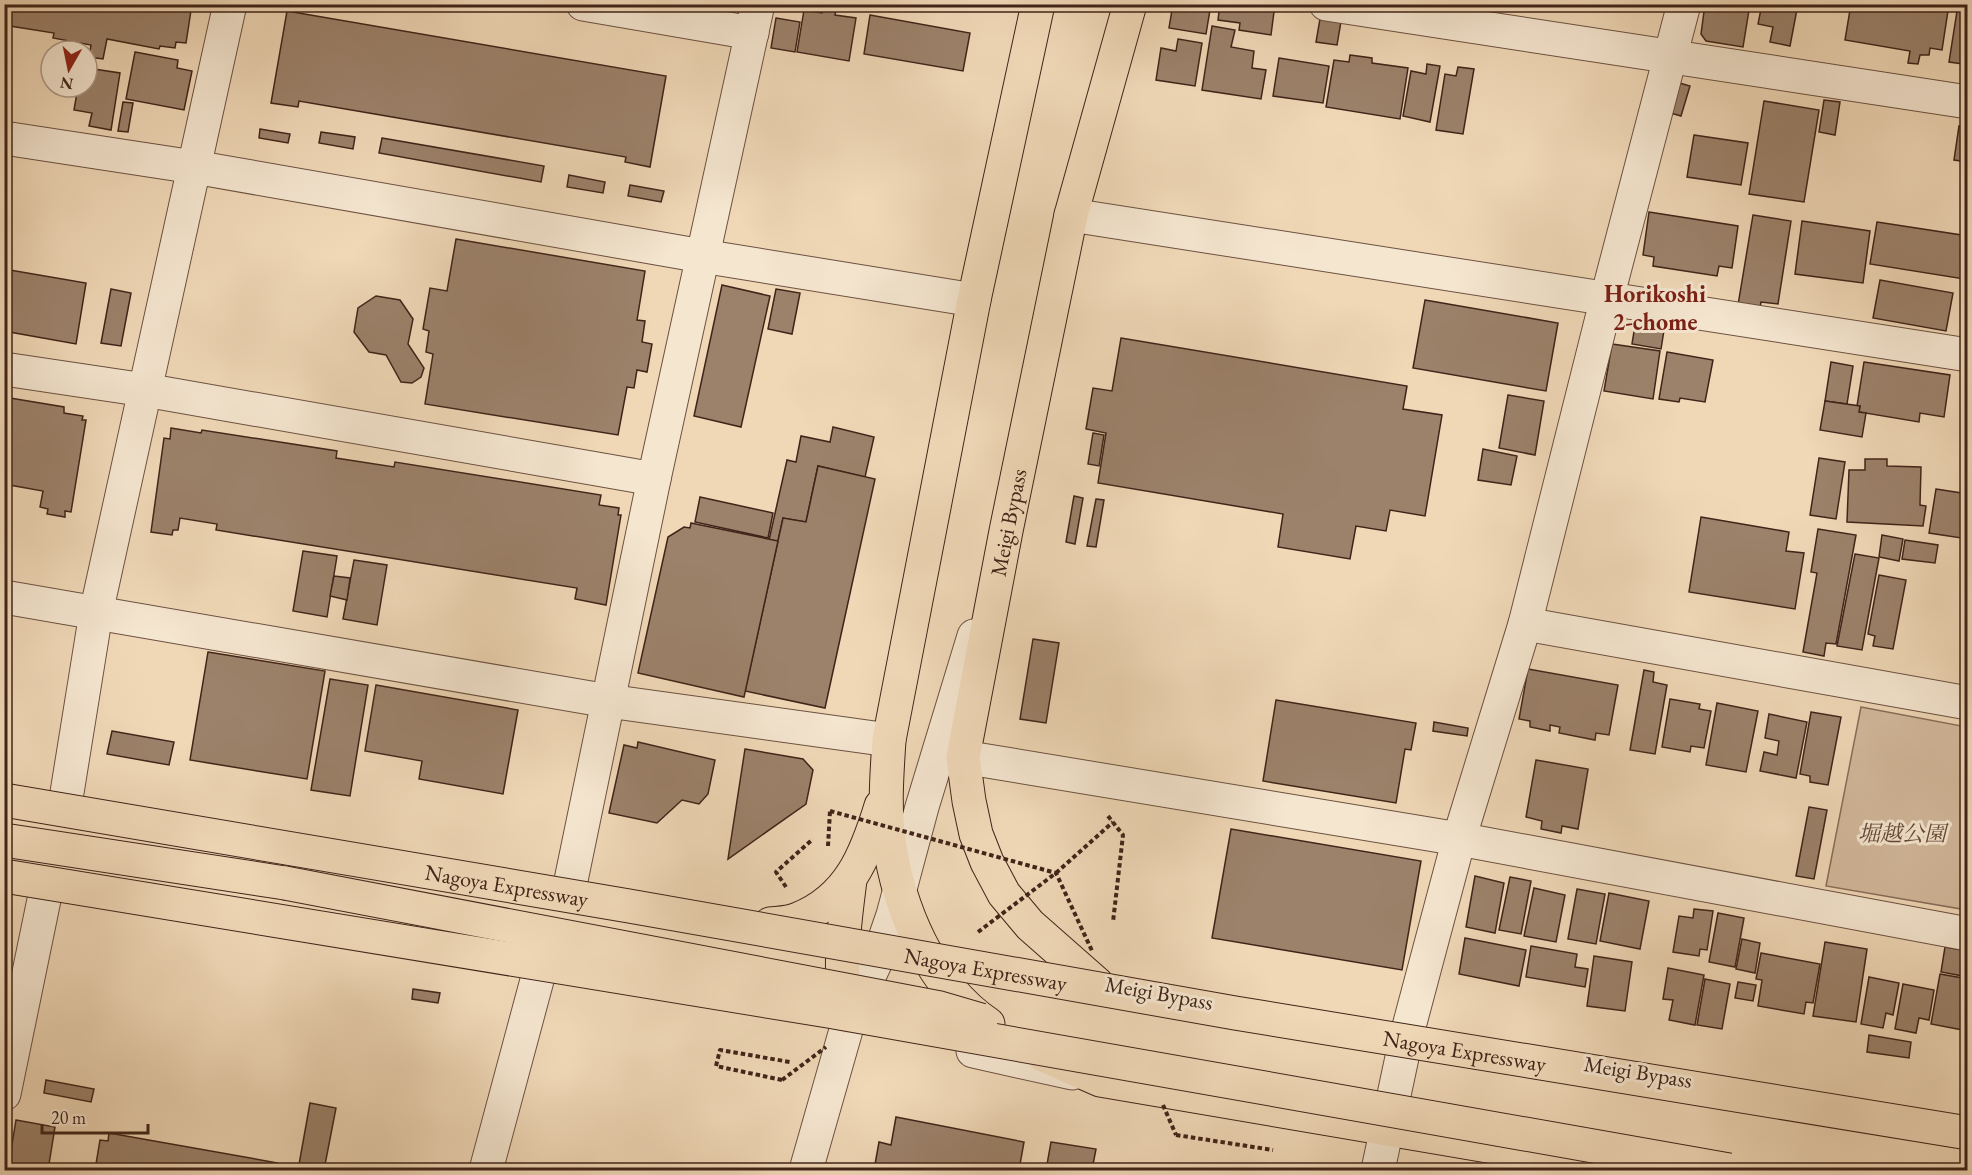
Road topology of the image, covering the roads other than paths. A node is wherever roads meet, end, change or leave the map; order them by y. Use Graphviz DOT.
graph roads {
  1 [pos="230,4"];
  2 [pos="583,4"];
  3 [pos="1038,4"];
  4 [pos="1130,4"];
  5 [pos="1326,4"];
  6 [pos="1684,4"];
  7 [pos="755,19"];
  8 [pos="1671,56"];
  9 [pos="1968,102"];
  10 [pos="4,138"];
  11 [pos="194,167"];
  12 [pos="1071,214"];
  13 [pos="702,256"];
  14 [pos="1607,298"];
  15 [pos="974,300"];
  16 [pos="1968,356"];
  17 [pos="4,369"];
  18 [pos="145,390"];
  19 [pos="654,479"];
  20 [pos="1006,531"];
  21 [pos="4,597"];
  22 [pos="96,613"];
  23 [pos="1525,624"];
  24 [pos="608,701"];
  25 [pos="1968,703"];
  26 [pos="890,740"];
  27 [pos="963,757"];
  28 [pos="886,788"];
  29 [pos="4,795"];
  30 [pos="4,800"];
  31 [pos="65,805"];
  32 [pos="1460,838"];
  33 [pos="4,840"];
  34 [pos="4,876"];
  35 [pos="850,880"];
  36 [pos="4,885"];
  37 [pos="46,890"];
  38 [pos="569,890"];
  39 [pos="896,904"];
  40 [pos="770,924"];
  41 [pos="1968,934"];
  42 [pos="876,955"];
  43 [pos="540,969"];
  44 [pos="1096,970"];
  45 [pos="752,1004"];
  46 [pos="847,1016"];
  47 [pos="1407,1034"];
  48 [pos="1114,1072"];
  49 [pos="4,1094"];
  50 [pos="1968,1125"];
  51 [pos="1386,1129"];
  52 [pos="1968,1133"];
  53 [pos="486,1170"];
  54 [pos="806,1170"];
  55 [pos="1378,1170"];
  56 [pos="1628,1170"];
  57 [pos="1729,1170"];
  1 -- 11 [label="street"];
  2 -- 7 [label="street"];
  3 -- 15 [label="highway"];
  4 -- 12 [label="highway, Meigi Bypass"];
  5 -- 8 [label="street"];
  6 -- 8 [label="street"];
  7 -- 13 [label="street"];
  8 -- 9 [label="street"];
  8 -- 14 [label="street"];
  10 -- 11 [label="street"];
  11 -- 13 [label="street"];
  11 -- 18 [label="street"];
  12 -- 14 [label="street"];
  12 -- 20 [label="highway, Meigi Bypass"];
  13 -- 15 [label="street"];
  13 -- 19 [label="street"];
  14 -- 16 [label="street"];
  14 -- 23 [label="street"];
  15 -- 26 [label="highway"];
  17 -- 18 [label="street"];
  18 -- 19 [label="street"];
  18 -- 22 [label="street"];
  19 -- 24 [label="street"];
  20 -- 27 [label="highway, Meigi Bypass"];
  20 -- 39 [label="street"];
  21 -- 22 [label="street"];
  22 -- 24 [label="street"];
  22 -- 31 [label="street"];
  23 -- 25 [label="street"];
  23 -- 32 [label="street"];
  24 -- 26 [label="street"];
  24 -- 38 [label="street"];
  26 -- 28 [label="highway"];
  27 -- 32 [label="street"];
  27 -- 44 [label="highway, Meigi Bypass"];
  28 -- 35 [label="highway"];
  28 -- 39 [label="highway"];
  29 -- 31 [label="street"];
  30 -- 52 [label="highway, Nagoya Expressway, bridge"];
  31 -- 38 [label="street"];
  32 -- 41 [label="street"];
  32 -- 47 [label="street"];
  33 -- 48 [label="highway, bridge"];
  34 -- 48 [label="highway, bridge"];
  35 -- 40 [label="highway"];
  35 -- 42 [label="highway"];
  36 -- 37 [label="street"];
  37 -- 43 [label="street"];
  37 -- 49 [label="street"];
  38 -- 40 [label="street"];
  39 -- 42 [label="highway"];
  39 -- 42 [label="street"];
  40 -- 42 [label="highway"];
  42 -- 44 [label="highway"];
  42 -- 45 [label="street"];
  42 -- 46 [label="street"];
  42 -- 48 [label="highway"];
  43 -- 45 [label="street"];
  43 -- 53 [label="street"];
  44 -- 47 [label="highway, Meigi Bypass"];
  45 -- 46 [label="street"];
  46 -- 48 [label="street"];
  46 -- 54 [label="street"];
  47 -- 50 [label="highway, Meigi Bypass"];
  47 -- 51 [label="street"];
  48 -- 51 [label="highway"];
  48 -- 57 [label="highway, bridge"];
  51 -- 55 [label="street"];
  51 -- 56 [label="highway"];
}
